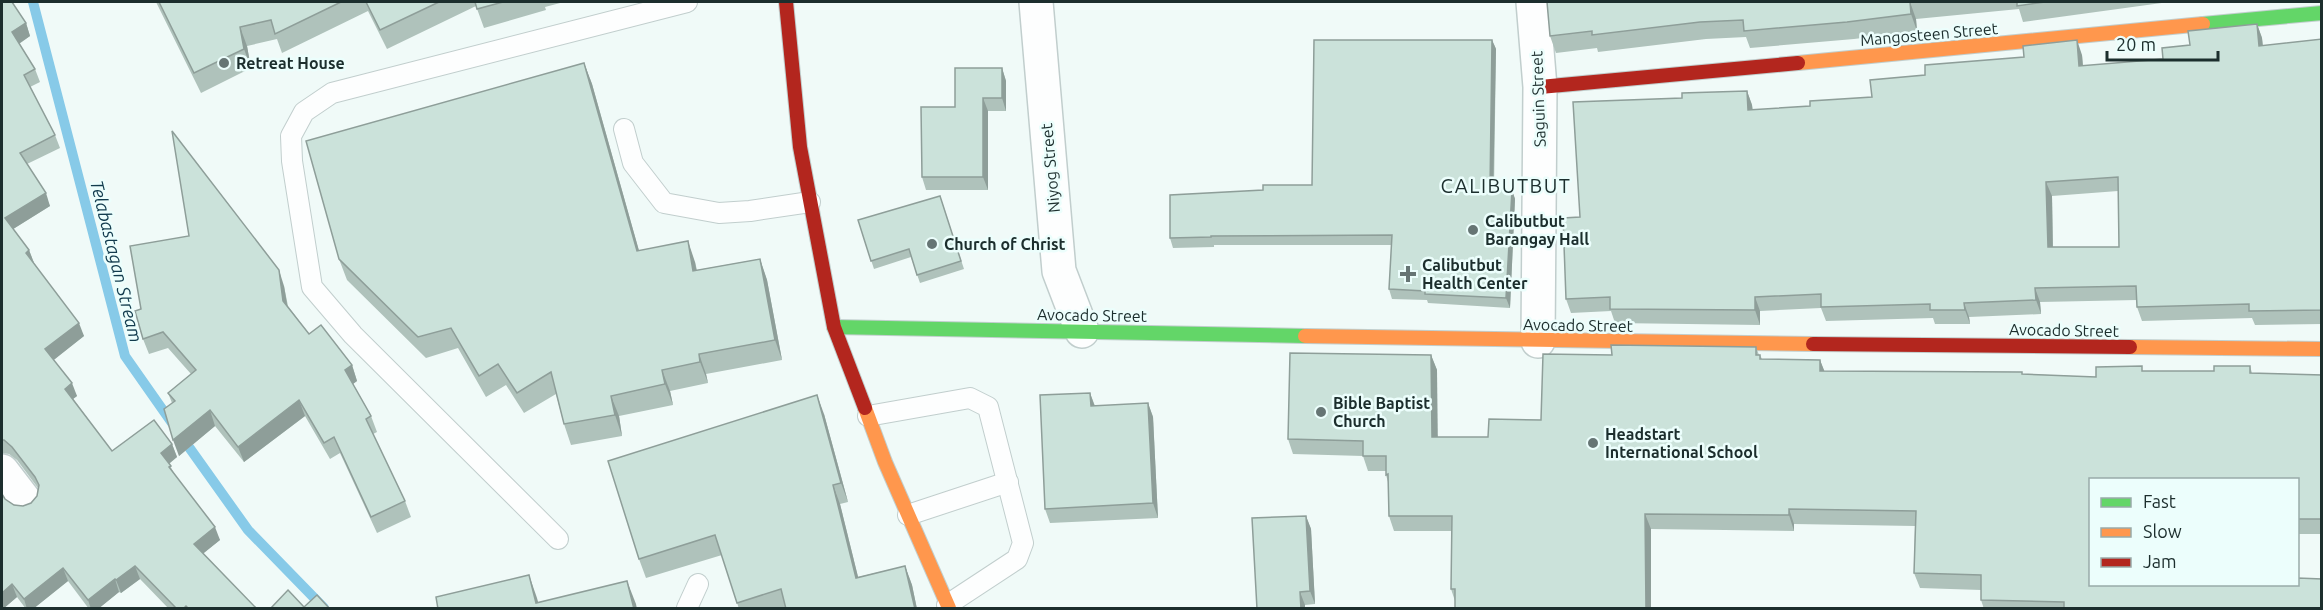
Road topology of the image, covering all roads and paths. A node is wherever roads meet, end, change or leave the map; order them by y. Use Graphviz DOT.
graph roads {
  1 [pos="687,2"];
  2 [pos="786,2"];
  3 [pos="1036,2"];
  4 [pos="1533,2"];
  5 [pos="2322,13"];
  6 [pos="1540,87"];
  7 [pos="624,129"];
  8 [pos="810,202"];
  9 [pos="834,327"];
  10 [pos="1082,331"];
  11 [pos="1538,342"];
  12 [pos="2322,349"];
  13 [pos="868,416"];
  14 [pos="2,471"];
  15 [pos="1008,482"];
  16 [pos="25,501"];
  17 [pos="908,515"];
  18 [pos="558,538"];
  19 [pos="698,584"];
  20 [pos="948,607"];
  21 [pos="687,609"];
  1 -- 18 [label="lane"];
  2 -- 8 [label="street"];
  3 -- 10 [label="street, Niyog Street"];
  4 -- 6 [label="street, Saguin Street"];
  5 -- 6 [label="street, Mangosteen Street"];
  6 -- 11 [label="street, Saguin Street"];
  7 -- 8 [label="lane"];
  8 -- 9 [label="street"];
  9 -- 10 [label="street, Avocado Street"];
  9 -- 13 [label="street"];
  10 -- 11 [label="street, Avocado Street"];
  11 -- 12 [label="street, Avocado Street"];
  13 -- 15 [label="lane"];
  13 -- 17 [label="street"];
  14 -- 16 [label="street"];
  15 -- 17 [label="lane"];
  15 -- 20 [label="lane"];
  17 -- 20 [label="street"];
  19 -- 21 [label="lane"];
}
